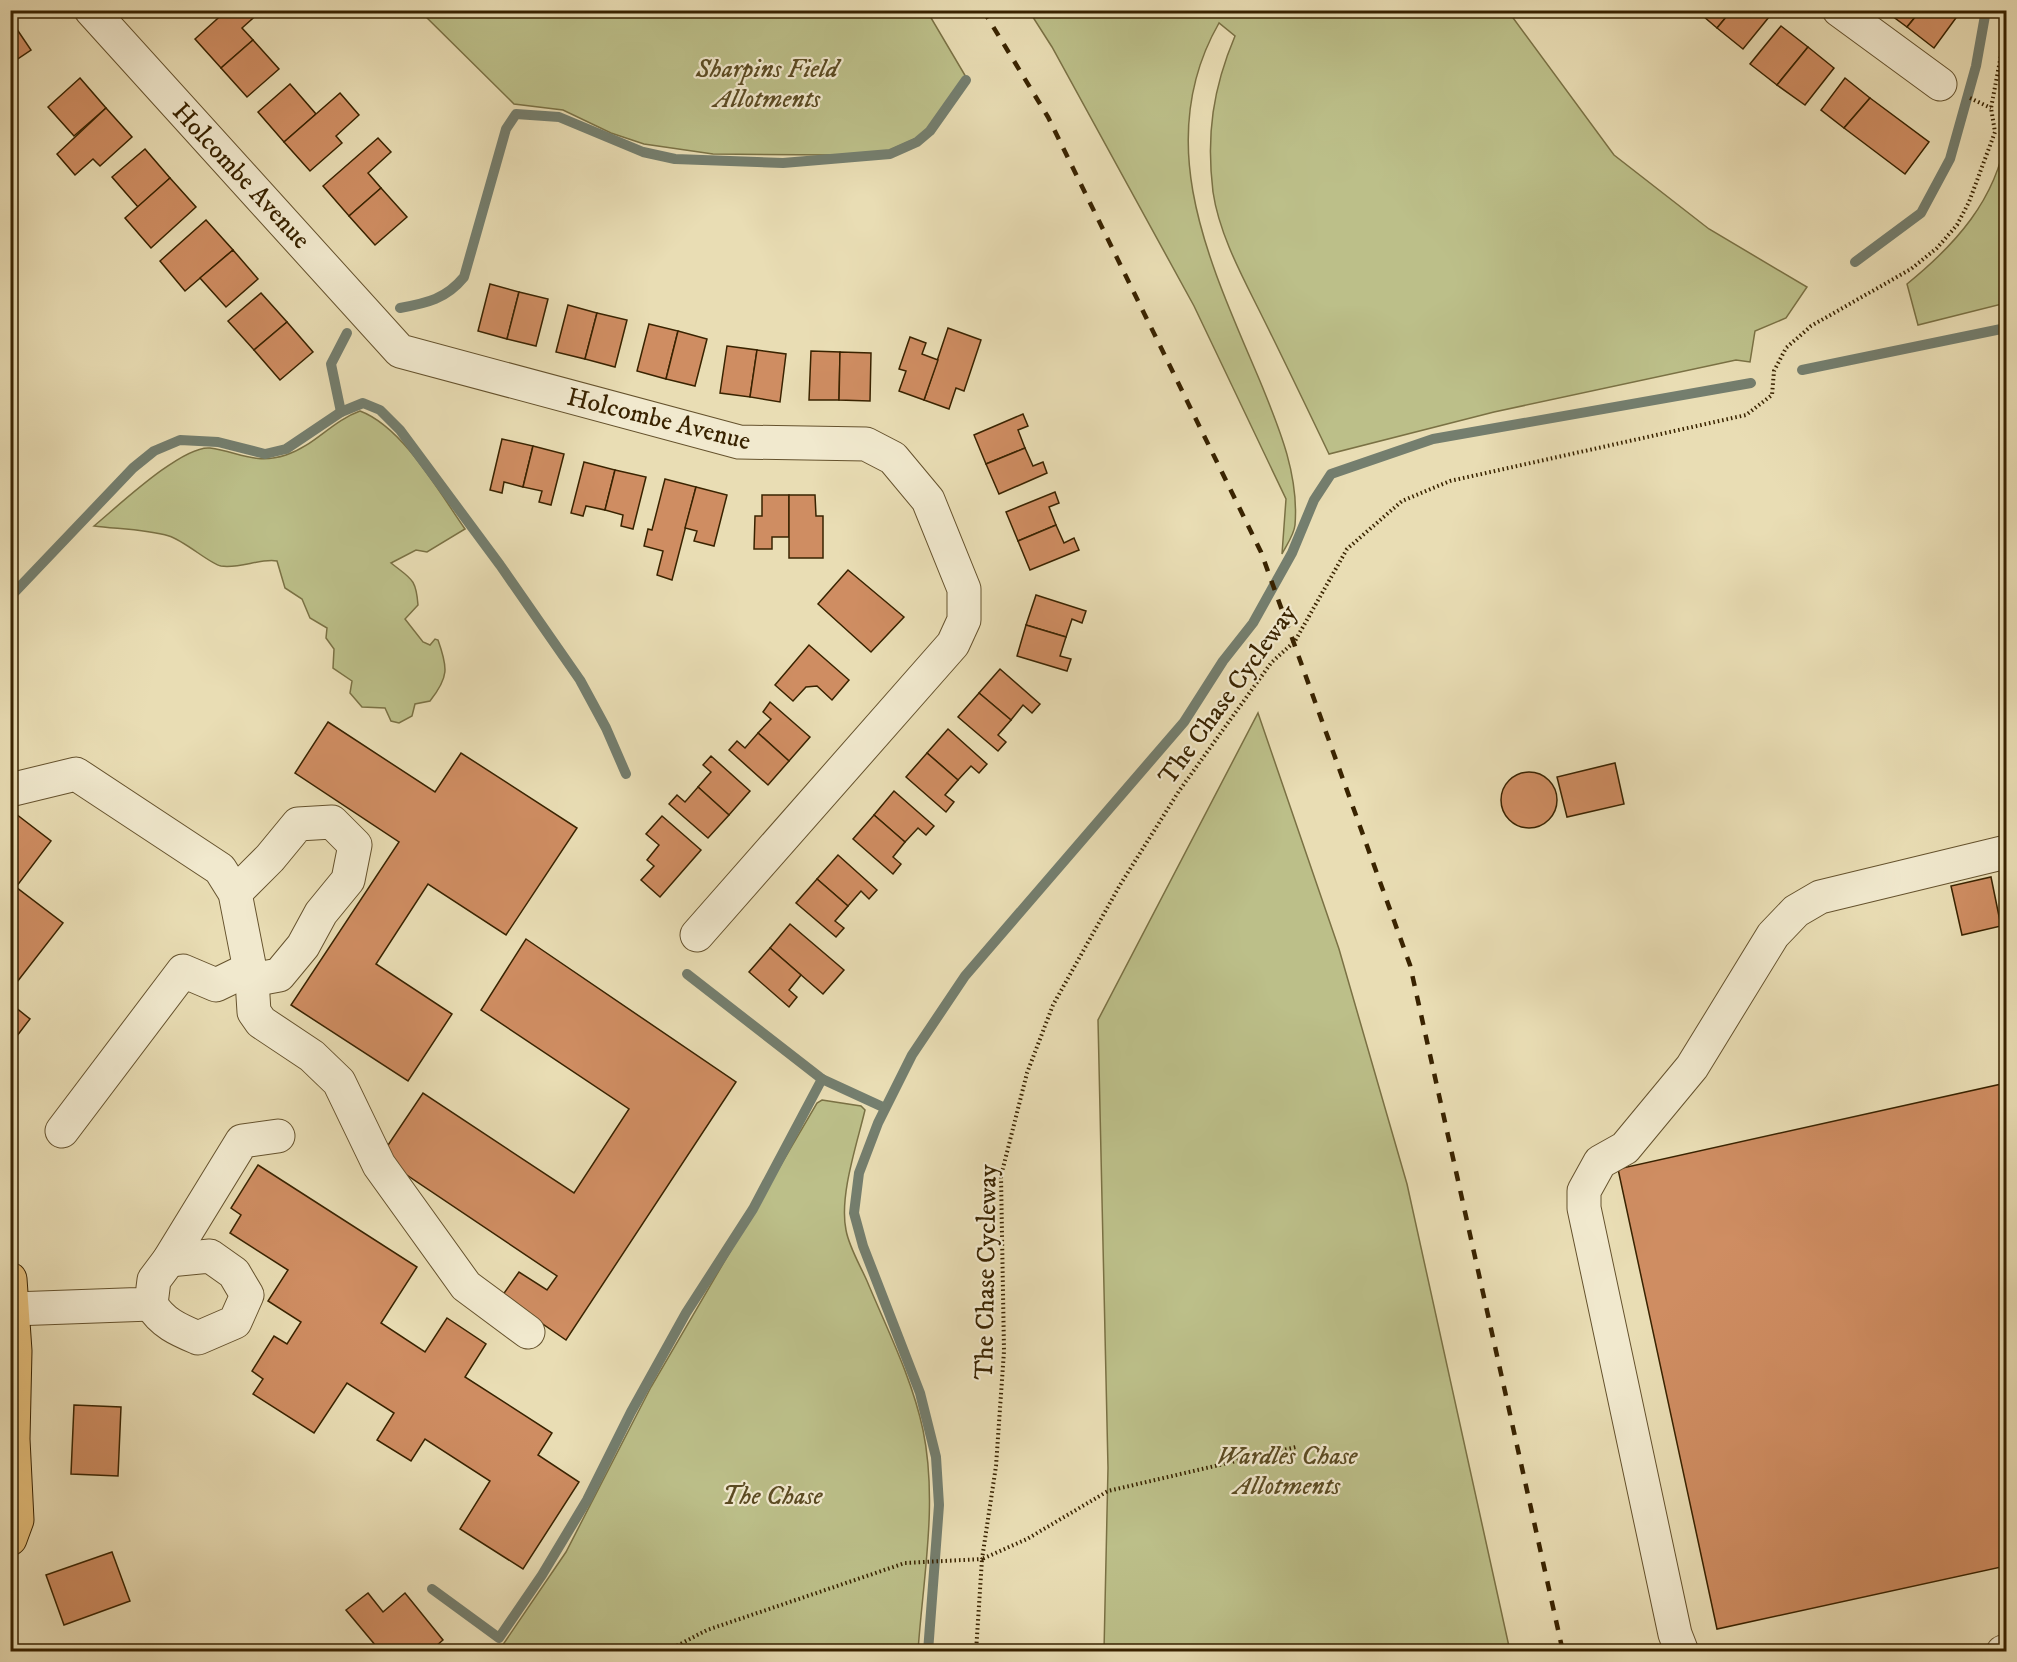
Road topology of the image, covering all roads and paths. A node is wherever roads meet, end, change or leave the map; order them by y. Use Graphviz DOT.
graph roads {
  1 [pos="91,10"];
  2 [pos="1839,10"];
  3 [pos="2007,29"];
  4 [pos="1940,84"];
  5 [pos="1975,101"];
  6 [pos="1991,108"];
  7 [pos="10,790"];
  8 [pos="2007,852"];
  9 [pos="234,893"];
  10 [pos="697,935"];
  11 [pos="251,975"];
  12 [pos="62,1131"];
  13 [pos="278,1136"];
  14 [pos="170,1260"];
  15 [pos="12,1294"];
  16 [pos="152,1304"];
  17 [pos="528,1332"];
  18 [pos="12,1439"];
  19 [pos="1296,1448"];
  20 [pos="10,1539"];
  21 [pos="982,1559"];
  22 [pos="665,1652"];
  23 [pos="976,1652"];
  24 [pos="1682,1652"];
  1 -- 10 [label="street, Holcombe Avenue"];
  2 -- 4 [label="street"];
  3 -- 6 [label="path, The Chase Cycleway"];
  5 -- 6 [label="path"];
  6 -- 21 [label="path, The Chase Cycleway"];
  7 -- 9 [label="street"];
  8 -- 24 [label="street"];
  9 -- 11 [label="street"];
  9 -- 11 [label="street"];
  11 -- 12 [label="street"];
  11 -- 17 [label="street"];
  13 -- 14 [label="street"];
  14 -- 16 [label="street"];
  14 -- 16 [label="street"];
  15 -- 16 [label="street"];
  15 -- 18 [label="main road"];
  18 -- 20 [label="main road"];
  19 -- 21 [label="path"];
  21 -- 22 [label="path"];
  21 -- 23 [label="path, The Chase Cycleway"];
}
